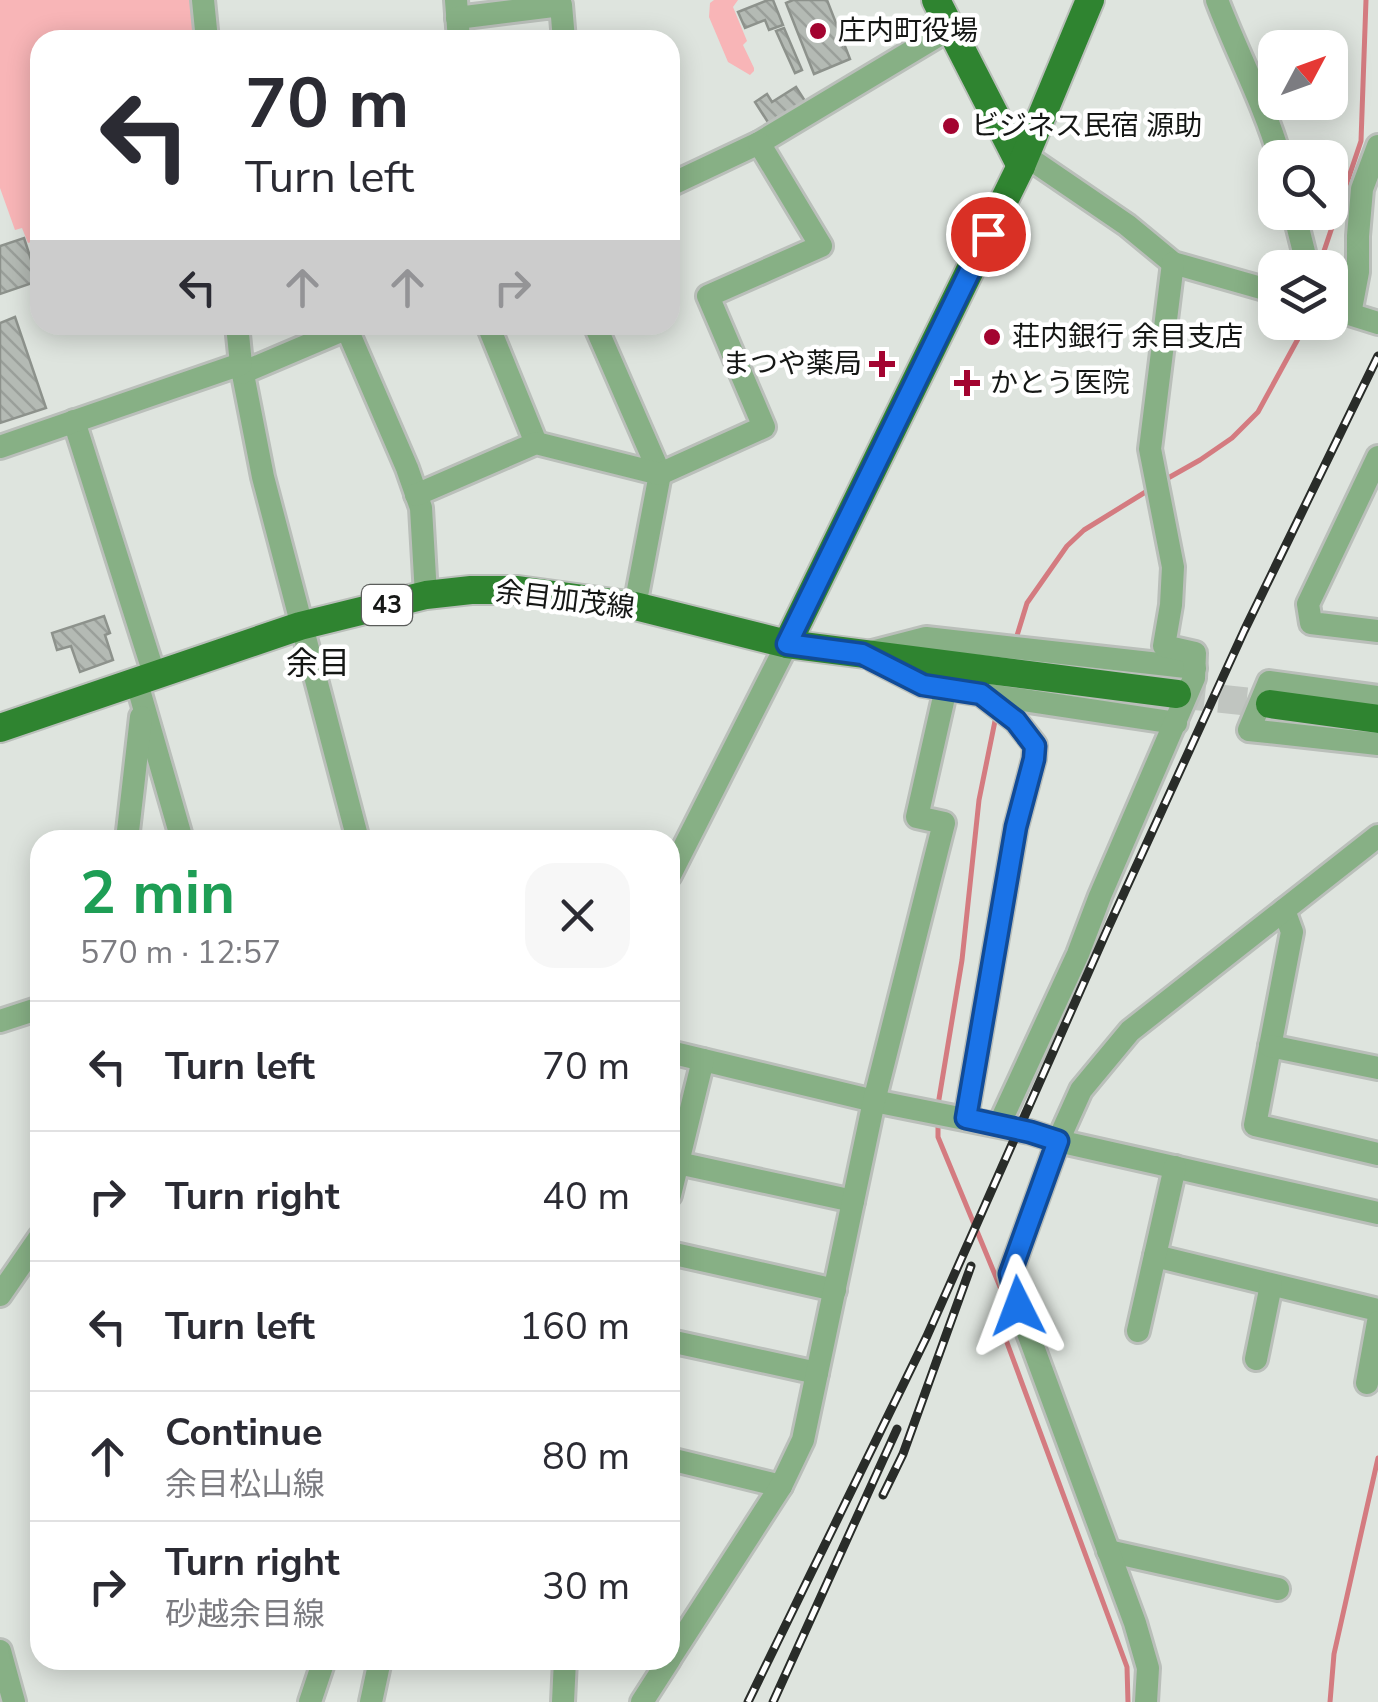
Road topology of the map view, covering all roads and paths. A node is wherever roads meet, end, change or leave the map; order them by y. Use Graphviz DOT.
graph roads {
  1 [pos="203,0"];
  2 [pos="936,0"];
  3 [pos="1090,0"];
  4 [pos="1217,0"];
  5 [pos="458,19"];
  6 [pos="949,29"];
  7 [pos="206,30"];
  8 [pos="563,30"];
  9 [pos="1274,140"];
  10 [pos="759,143"];
  11 [pos="1377,151"];
  12 [pos="1024,161"];
  13 [pos="680,180"];
  14 [pos="1173,263"];
  15 [pos="1258,287"];
  16 [pos="1348,294"];
  17 [pos="1348,314"];
  18 [pos="1378,323"];
  19 [pos="237,335"];
  20 [pos="330,335"];
  21 [pos="354,335"];
  22 [pos="492,335"];
  23 [pos="599,335"];
  24 [pos="242,368"];
  25 [pos="74,422"];
  26 [pos="536,442"];
  27 [pos="0,447"];
  28 [pos="1378,456"];
  29 [pos="660,474"];
  30 [pos="416,495"];
  31 [pos="426,595"];
  32 [pos="636,606"];
  33 [pos="300,626"];
  34 [pos="1378,631"];
  35 [pos="787,644"];
  36 [pos="862,654"];
  37 [pos="1195,668"];
  38 [pos="145,688"];
  39 [pos="946,688"];
  40 [pos="981,694"];
  41 [pos="1177,694"];
  42 [pos="1378,696"];
  43 [pos="1270,704"];
  44 [pos="1378,719"];
  45 [pos="1176,723"];
  46 [pos="0,728"];
  47 [pos="1378,744"];
  48 [pos="128,830"];
  49 [pos="180,830"];
  50 [pos="355,830"];
  51 [pos="1378,836"];
  52 [pos="680,855"];
  53 [pos="1284,910"];
  54 [pos="30,1011"];
  55 [pos="0,1021"];
  56 [pos="1270,1046"];
  57 [pos="680,1054"];
  58 [pos="703,1060"];
  59 [pos="1378,1068"];
  60 [pos="874,1101"];
  61 [pos="966,1118"];
  62 [pos="999,1125"];
  63 [pos="1058,1141"];
  64 [pos="1378,1154"];
  65 [pos="680,1155"];
  66 [pos="680,1163"];
  67 [pos="1175,1167"];
  68 [pos="853,1201"];
  69 [pos="1378,1213"];
  70 [pos="30,1251"];
  71 [pos="680,1255"];
  72 [pos="30,1256"];
  73 [pos="1155,1256"];
  74 [pos="0,1264"];
  75 [pos="1271,1285"];
  76 [pos="834,1290"];
  77 [pos="0,1294"];
  78 [pos="1378,1310"];
  79 [pos="1378,1322"];
  80 [pos="1138,1332"];
  81 [pos="680,1343"];
  82 [pos="1256,1359"];
  83 [pos="817,1374"];
  84 [pos="1366,1383"];
  85 [pos="680,1461"];
  86 [pos="781,1486"];
  87 [pos="1108,1551"];
  88 [pos="1278,1590"];
  89 [pos="680,1642"];
  90 [pos="0,1650"];
  91 [pos="321,1670"];
  92 [pos="378,1670"];
  93 [pos="564,1670"];
  94 [pos="662,1670"];
  95 [pos="8,1690"];
  96 [pos="310,1702"];
  97 [pos="371,1702"];
  98 [pos="562,1702"];
  99 [pos="642,1702"];
  100 [pos="1146,1702"];
  1 -- 7 [label="street"];
  2 -- 6 [label="main road"];
  3 -- 12 [label="main road"];
  4 -- 9 [label="street"];
  5 -- 8 [label="street"];
  6 -- 10 [label="street"];
  6 -- 12 [label="main road"];
  10 -- 13 [label="street"];
  10 -- 29 [label="street"];
  11 -- 16 [label="street"];
  12 -- 14 [label="street"];
  12 -- 35 [label="main road"];
  14 -- 15 [label="street"];
  14 -- 37 [label="street"];
  17 -- 18 [label="street"];
  19 -- 24 [label="street"];
  20 -- 24 [label="street"];
  21 -- 30 [label="street"];
  22 -- 26 [label="street"];
  23 -- 29 [label="street"];
  24 -- 25 [label="street"];
  24 -- 33 [label="street"];
  25 -- 27 [label="street"];
  25 -- 38 [label="street"];
  26 -- 29 [label="street"];
  26 -- 30 [label="street"];
  28 -- 34 [label="street"];
  29 -- 32 [label="street"];
  30 -- 31 [label="street"];
  31 -- 32 [label="main road, 余目加茂線 / 43"];
  31 -- 33 [label="main road, 余目加茂線 / 43"];
  32 -- 35 [label="main road, 余目加茂線 / 43"];
  33 -- 38 [label="main road, 余目加茂線 / 43"];
  33 -- 50 [label="street"];
  35 -- 36 [label="main road, 余目加茂線"];
  35 -- 52 [label="street"];
  36 -- 37 [label="street"];
  36 -- 39 [label="street"];
  36 -- 41 [label="main road, 余目加茂線"];
  37 -- 45 [label="street"];
  38 -- 46 [label="main road, 余目加茂線 / 43"];
  38 -- 48 [label="street"];
  38 -- 49 [label="street"];
  39 -- 40 [label="street"];
  39 -- 60 [label="street"];
  40 -- 45 [label="street"];
  40 -- 61 [label="street"];
  42 -- 47 [label="street"];
  43 -- 44 [label="main road"];
  45 -- 62 [label="street"];
  51 -- 53 [label="street"];
  53 -- 56 [label="street"];
  53 -- 63 [label="street"];
  54 -- 55 [label="street"];
  56 -- 59 [label="street"];
  56 -- 64 [label="street"];
  57 -- 58 [label="street"];
  58 -- 60 [label="street"];
  58 -- 65 [label="street"];
  60 -- 61 [label="street"];
  60 -- 68 [label="street"];
  61 -- 62 [label="street"];
  62 -- 63 [label="street"];
  63 -- 67 [label="street"];
  63 -- 87 [label="street"];
  66 -- 68 [label="street"];
  67 -- 69 [label="street"];
  67 -- 73 [label="street"];
  68 -- 76 [label="street"];
  70 -- 74 [label="street"];
  71 -- 76 [label="street"];
  72 -- 77 [label="street"];
  73 -- 75 [label="street"];
  73 -- 80 [label="street"];
  75 -- 78 [label="street"];
  75 -- 82 [label="street"];
  76 -- 83 [label="street"];
  79 -- 84 [label="street"];
  81 -- 83 [label="street"];
  83 -- 86 [label="street"];
  85 -- 86 [label="street"];
  86 -- 89 [label="street"];
  87 -- 88 [label="street"];
  87 -- 100 [label="street"];
  90 -- 95 [label="street"];
  91 -- 96 [label="street"];
  92 -- 97 [label="street"];
  93 -- 98 [label="street"];
  94 -- 99 [label="street"];
}
